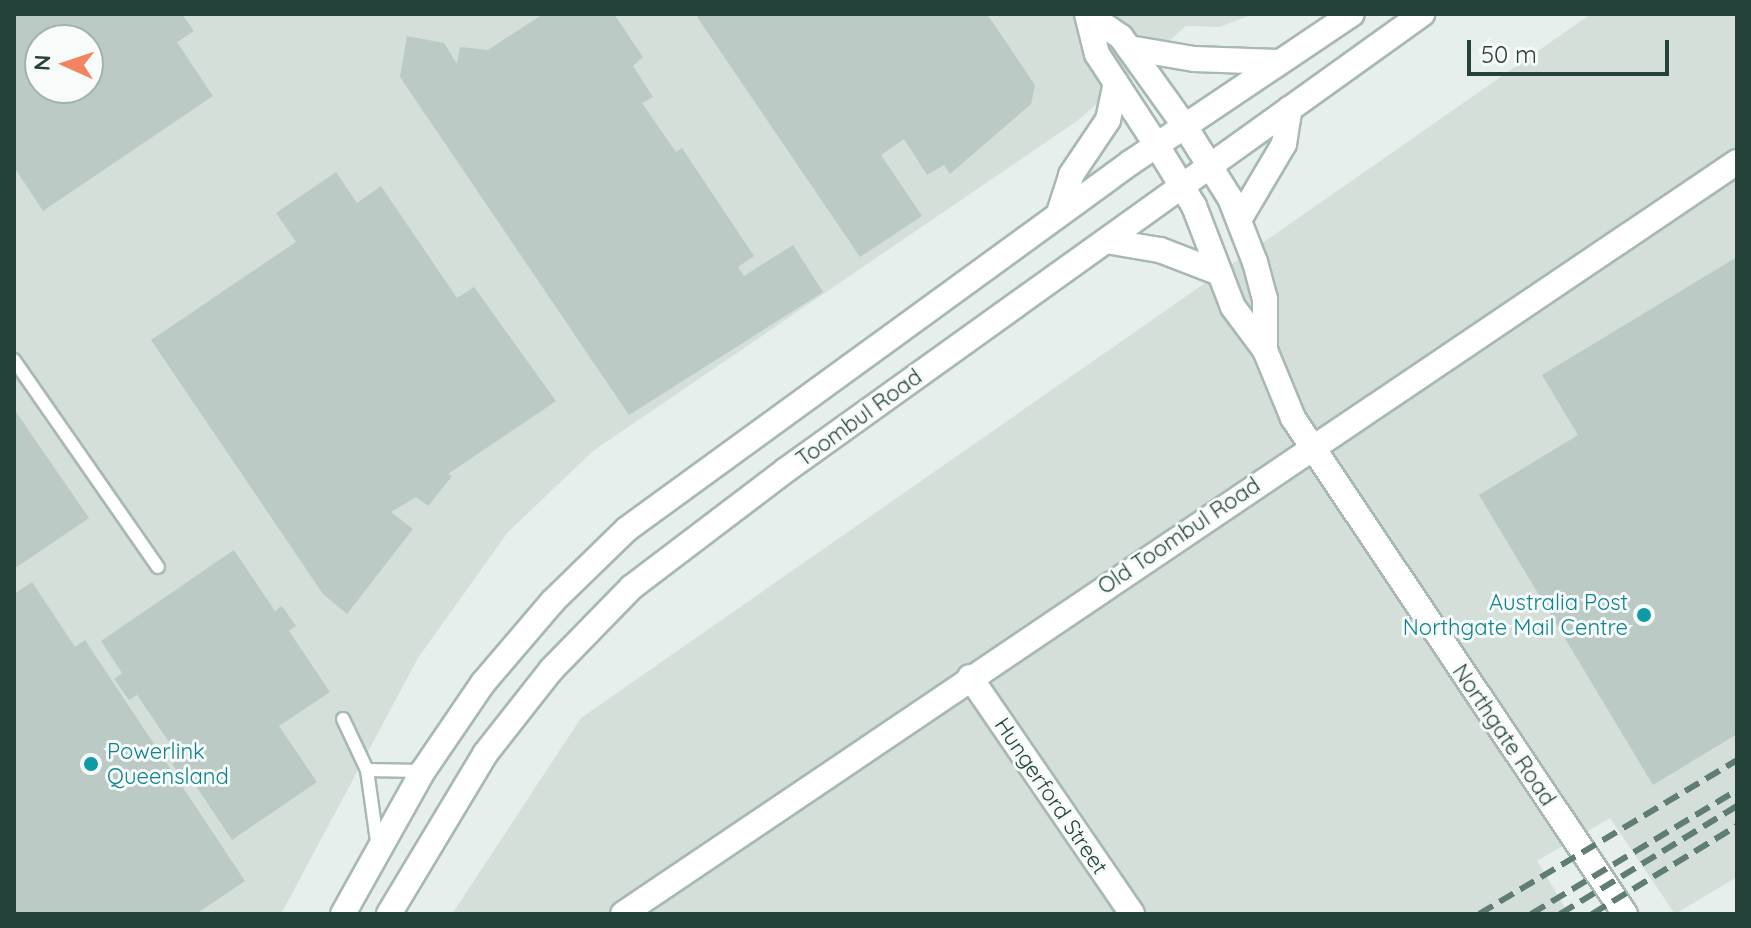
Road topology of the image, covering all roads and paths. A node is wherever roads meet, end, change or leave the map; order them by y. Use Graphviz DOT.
graph roads {
  1 [pos="1088,14"];
  2 [pos="1352,14"];
  3 [pos="1422,14"];
  4 [pos="1129,48"];
  5 [pos="1278,62"];
  6 [pos="1116,83"];
  7 [pos="1290,108"];
  8 [pos="1184,125"];
  9 [pos="1156,144"];
  10 [pos="1737,162"];
  11 [pos="1210,165"];
  12 [pos="1183,184"];
  13 [pos="1059,213"];
  14 [pos="1239,220"];
  15 [pos="1106,241"];
  16 [pos="1220,273"];
  17 [pos="1265,350"];
  18 [pos="14,360"];
  19 [pos="1310,448"];
  20 [pos="158,567"];
  21 [pos="970,677"];
  22 [pos="343,719"];
  23 [pos="367,770"];
  24 [pos="423,771"];
  25 [pos="379,850"];
  26 [pos="343,914"];
  27 [pos="389,914"];
  28 [pos="623,914"];
  29 [pos="1132,914"];
  30 [pos="1625,914"];
  1 -- 4 [label="main road, Northgate Road"];
  1 -- 6 [label="main road, Northgate Road"];
  2 -- 5 [label="main road"];
  3 -- 7 [label="main road, Toombul Road"];
  4 -- 5 [label="main road"];
  4 -- 8 [label="main road, Northgate Road"];
  5 -- 8 [label="main road"];
  6 -- 9 [label="main road, Northgate Road"];
  6 -- 13 [label="main road"];
  7 -- 11 [label="main road, Toombul Road"];
  7 -- 14 [label="main road"];
  8 -- 9 [label="main road"];
  8 -- 11 [label="main road, Northgate Road"];
  9 -- 12 [label="main road, Northgate Road"];
  9 -- 13 [label="main road"];
  10 -- 19 [label="main road, Old Toombul Road"];
  11 -- 12 [label="main road, Toombul Road"];
  11 -- 14 [label="main road, Northgate Road"];
  12 -- 15 [label="main road, Toombul Road"];
  12 -- 16 [label="main road, Northgate Road"];
  13 -- 24 [label="main road"];
  14 -- 17 [label="main road, Northgate Road"];
  15 -- 16 [label="main road"];
  15 -- 27 [label="main road, Toombul Road"];
  16 -- 17 [label="main road, Northgate Road"];
  17 -- 19 [label="main road, Northgate Road"];
  18 -- 20 [label="lane"];
  19 -- 21 [label="main road, Old Toombul Road"];
  19 -- 30 [label="main road, Northgate Road"];
  21 -- 28 [label="main road, Old Toombul Road"];
  21 -- 29 [label="main road, Hungerford Street"];
  22 -- 23 [label="lane"];
  23 -- 24 [label="lane"];
  23 -- 25 [label="lane"];
  24 -- 25 [label="main road"];
  25 -- 26 [label="main road"];
}
